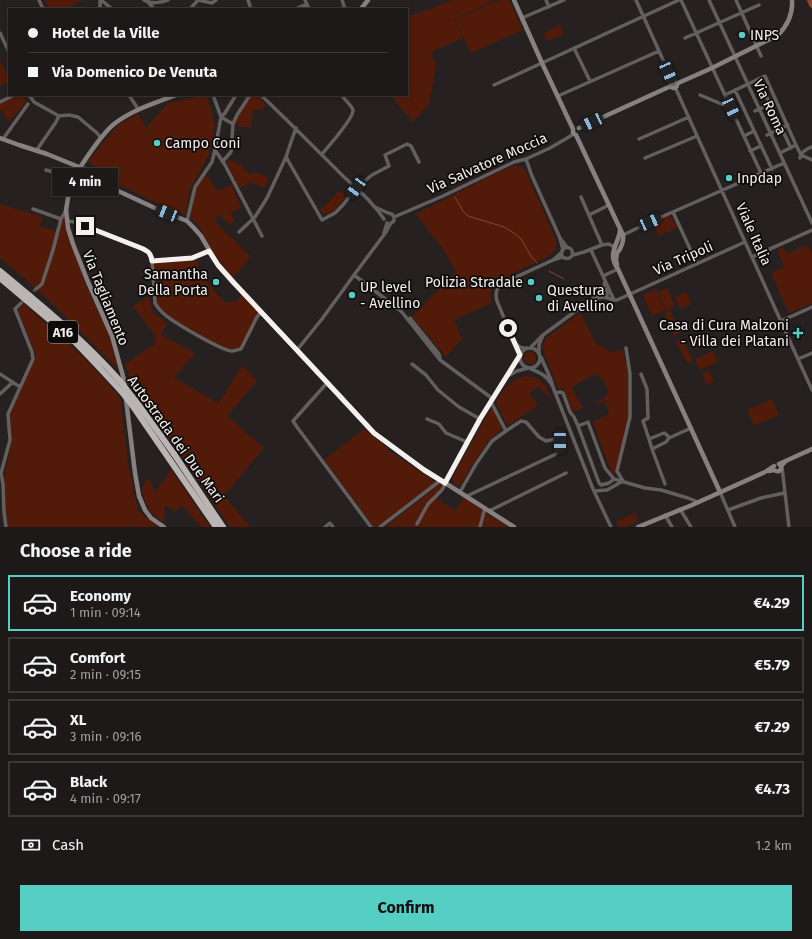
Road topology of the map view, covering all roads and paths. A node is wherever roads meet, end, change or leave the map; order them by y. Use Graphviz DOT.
graph roads {
  1 [pos="100,0"];
  2 [pos="168,0"];
  3 [pos="198,0"];
  4 [pos="216,0"];
  5 [pos="368,0"];
  6 [pos="514,0"];
  7 [pos="546,0"];
  8 [pos="564,0"];
  9 [pos="636,0"];
  10 [pos="680,0"];
  11 [pos="709,0"];
  12 [pos="736,0"];
  13 [pos="792,0"];
  14 [pos="146,1"];
  15 [pos="306,2"];
  16 [pos="759,5"];
  17 [pos="549,6"];
  18 [pos="111,8"];
  19 [pos="191,8"];
  20 [pos="297,8"];
  21 [pos="362,8"];
  22 [pos="742,12"];
  23 [pos="643,16"];
  24 [pos="522,18"];
  25 [pos="719,23"];
  26 [pos="696,32"];
  27 [pos="0,33"];
  28 [pos="685,38"];
  29 [pos="756,46"];
  30 [pos="574,48"];
  31 [pos="8,50"];
  32 [pos="659,51"];
  33 [pos="761,56"];
  34 [pos="735,57"];
  35 [pos="542,64"];
  36 [pos="712,68"];
  37 [pos="758,79"];
  38 [pos="590,81"];
  39 [pos="748,84"];
  40 [pos="494,85"];
  41 [pos="674,85"];
  42 [pos="735,90"];
  43 [pos="700,95"];
  44 [pos="725,95"];
  45 [pos="12,96"];
  46 [pos="30,96"];
  47 [pos="130,96"];
  48 [pos="173,96"];
  49 [pos="213,96"];
  50 [pos="235,96"];
  51 [pos="249,96"];
  52 [pos="262,96"];
  53 [pos="343,96"];
  54 [pos="558,96"];
  55 [pos="776,100"];
  56 [pos="0,102"];
  57 [pos="28,104"];
  58 [pos="770,104"];
  59 [pos="731,108"];
  60 [pos="138,109"];
  61 [pos="760,110"];
  62 [pos="755,111"];
  63 [pos="59,116"];
  64 [pos="221,117"];
  65 [pos="689,117"];
  66 [pos="233,124"];
  67 [pos="788,125"];
  68 [pos="296,128"];
  69 [pos="782,128"];
  70 [pos="754,131"];
  71 [pos="575,133"];
  72 [pos="768,134"];
  73 [pos="697,136"];
  74 [pos="744,136"];
  75 [pos="1,138"];
  76 [pos="101,138"];
  77 [pos="639,139"];
  78 [pos="796,145"];
  79 [pos="761,146"];
  80 [pos="812,147"];
  81 [pos="791,148"];
  82 [pos="215,150"];
  83 [pos="36,151"];
  84 [pos="750,151"];
  85 [pos="782,153"];
  86 [pos="322,154"];
  87 [pos="286,156"];
  88 [pos="800,156"];
  89 [pos="645,158"];
  90 [pos="526,159"];
  91 [pos="812,160"];
  92 [pos="223,161"];
  93 [pos="419,162"];
  94 [pos="786,164"];
  95 [pos="772,169"];
  96 [pos="46,170"];
  97 [pos="81,170"];
  98 [pos="761,173"];
  99 [pos="74,178"];
  100 [pos="356,188"];
  101 [pos="722,191"];
  102 [pos="581,197"];
  103 [pos="609,205"];
  104 [pos="377,208"];
  105 [pos="33,209"];
  106 [pos="66,210"];
  107 [pos="673,212"];
  108 [pos="391,215"];
  109 [pos="589,215"];
  110 [pos="61,219"];
  111 [pos="253,219"];
  112 [pos="67,221"];
  113 [pos="187,221"];
  114 [pos="387,222"];
  115 [pos="812,223"];
  116 [pos="620,230"];
  117 [pos="812,230"];
  118 [pos="239,232"];
  119 [pos="624,235"];
  120 [pos="262,236"];
  121 [pos="560,238"];
  122 [pos="745,242"];
  123 [pos="602,245"];
  124 [pos="622,245"];
  125 [pos="567,247"];
  126 [pos="615,248"];
  127 [pos="591,250"];
  128 [pos="209,251"];
  129 [pos="562,251"];
  130 [pos="573,255"];
  131 [pos="752,257"];
  132 [pos="565,258"];
  133 [pos="553,260"];
  134 [pos="152,261"];
  135 [pos="697,264"];
  136 [pos="618,268"];
  137 [pos="0,271"];
  138 [pos="354,275"];
  139 [pos="603,276"];
  140 [pos="0,278"];
  141 [pos="605,281"];
  142 [pos="36,289"];
  143 [pos="602,290"];
  144 [pos="629,294"];
  145 [pos="604,297"];
  146 [pos="592,299"];
  147 [pos="614,300"];
  148 [pos="21,303"];
  149 [pos="812,307"];
  150 [pos="262,312"];
  151 [pos="410,318"];
  152 [pos="781,321"];
  153 [pos="543,335"];
  154 [pos="514,342"];
  155 [pos="529,348"];
  156 [pos="626,348"];
  157 [pos="297,350"];
  158 [pos="812,353"];
  159 [pos="539,354"];
  160 [pos="520,355"];
  161 [pos="798,359"];
  162 [pos="440,360"];
  163 [pos="412,364"];
  164 [pos="530,369"];
  165 [pos="0,374"];
  166 [pos="641,374"];
  167 [pos="506,377"];
  168 [pos="12,382"];
  169 [pos="327,383"];
  170 [pos="20,386"];
  171 [pos="553,387"];
  172 [pos="812,390"];
  173 [pos="556,393"];
  174 [pos="0,394"];
  175 [pos="492,400"];
  176 [pos="427,419"];
  177 [pos="480,419"];
  178 [pos="578,426"];
  179 [pos="691,428"];
  180 [pos="506,431"];
  181 [pos="649,438"];
  182 [pos="669,438"];
  183 [pos="466,442"];
  184 [pos="652,449"];
  185 [pos="812,449"];
  186 [pos="781,466"];
  187 [pos="775,469"];
  188 [pos="566,473"];
  189 [pos="614,479"];
  190 [pos="623,481"];
  191 [pos="783,481"];
  192 [pos="443,482"];
  193 [pos="665,484"];
  194 [pos="594,491"];
  195 [pos="460,492"];
  196 [pos="720,492"];
  197 [pos="784,493"];
  198 [pos="467,496"];
  199 [pos="2,502"];
  200 [pos="698,502"];
  201 [pos="487,509"];
  202 [pos="680,509"];
  203 [pos="728,510"];
  204 [pos="664,516"];
  205 [pos="652,521"];
  206 [pos="417,524"];
  207 [pos="6,527"];
  208 [pos="164,527"];
  209 [pos="216,527"];
  210 [pos="223,527"];
  211 [pos="325,527"];
  212 [pos="333,527"];
  213 [pos="371,527"];
  214 [pos="380,527"];
  215 [pos="480,527"];
  216 [pos="514,527"];
  217 [pos="611,527"];
  218 [pos="638,527"];
  219 [pos="655,527"];
  220 [pos="672,527"];
  221 [pos="691,527"];
  222 [pos="735,527"];
  223 [pos="789,527"];
  1 -- 18 [label="street"];
  2 -- 14 [label="street"];
  3 -- 4 [label="street"];
  3 -- 19 [label="street"];
  5 -- 21 [label="main road"];
  6 -- 24 [label="main road"];
  7 -- 17 [label="street"];
  8 -- 17 [label="street"];
  9 -- 23 [label="street, Viale Italia"];
  10 -- 23 [label="street"];
  10 -- 26 [label="street"];
  11 -- 25 [label="street, Via Roma"];
  12 -- 22 [label="street"];
  13 -- 29 [label="main road"];
  15 -- 20 [label="street"];
  16 -- 22 [label="street"];
  17 -- 24 [label="street"];
  22 -- 25 [label="street"];
  22 -- 29 [label="street"];
  23 -- 30 [label="street"];
  23 -- 32 [label="street, Viale Italia"];
  24 -- 35 [label="main road"];
  25 -- 26 [label="street"];
  25 -- 34 [label="street, Via Roma"];
  26 -- 28 [label="street"];
  26 -- 36 [label="street"];
  27 -- 31 [label="street"];
  29 -- 33 [label="street"];
  29 -- 34 [label="main road"];
  30 -- 35 [label="street"];
  30 -- 38 [label="street"];
  32 -- 38 [label="street"];
  32 -- 41 [label="street, Viale Italia"];
  34 -- 36 [label="main road"];
  34 -- 39 [label="street, Via Roma"];
  35 -- 40 [label="street"];
  35 -- 54 [label="main road"];
  36 -- 41 [label="main road"];
  36 -- 44 [label="street"];
  37 -- 39 [label="street"];
  37 -- 55 [label="street"];
  37 -- 58 [label="street"];
  38 -- 54 [label="street"];
  39 -- 42 [label="street"];
  39 -- 61 [label="street, Via Roma"];
  41 -- 65 [label="street, Viale Italia"];
  41 -- 71 [label="main road"];
  42 -- 44 [label="street"];
  42 -- 70 [label="street"];
  43 -- 59 [label="street"];
  44 -- 59 [label="street"];
  45 -- 56 [label="street"];
  46 -- 63 [label="street"];
  47 -- 60 [label="street"];
  48 -- 60 [label="main road"];
  49 -- 64 [label="street"];
  50 -- 64 [label="street"];
  51 -- 66 [label="street"];
  52 -- 68 [label="street"];
  53 -- 86 [label="street"];
  54 -- 71 [label="main road"];
  55 -- 58 [label="street"];
  55 -- 67 [label="street"];
  57 -- 75 [label="street"];
  58 -- 61 [label="street"];
  58 -- 69 [label="street"];
  59 -- 74 [label="street"];
  60 -- 76 [label="main road"];
  61 -- 62 [label="street"];
  61 -- 72 [label="street, Via Roma"];
  63 -- 76 [label="street"];
  63 -- 83 [label="street"];
  64 -- 66 [label="street"];
  64 -- 82 [label="street"];
  65 -- 73 [label="street, Viale Italia"];
  65 -- 77 [label="street"];
  66 -- 92 [label="street"];
  67 -- 69 [label="street"];
  67 -- 78 [label="street"];
  68 -- 86 [label="street"];
  68 -- 87 [label="street"];
  69 -- 72 [label="street"];
  69 -- 81 [label="street"];
  70 -- 74 [label="street"];
  70 -- 79 [label="street"];
  71 -- 90 [label="street, Via Salvatore Moccia"];
  71 -- 103 [label="main road"];
  72 -- 85 [label="street, Via Roma"];
  73 -- 89 [label="street"];
  73 -- 101 [label="street, Viale Italia"];
  74 -- 84 [label="street"];
  75 -- 83 [label="main road"];
  76 -- 97 [label="main road"];
  78 -- 81 [label="street"];
  78 -- 88 [label="street"];
  79 -- 84 [label="street"];
  79 -- 95 [label="street"];
  80 -- 88 [label="street"];
  81 -- 85 [label="street"];
  82 -- 92 [label="street"];
  82 -- 113 [label="street"];
  83 -- 97 [label="main road"];
  84 -- 98 [label="street"];
  85 -- 94 [label="street, Via Roma"];
  86 -- 100 [label="street"];
  87 -- 100 [label="street"];
  87 -- 111 [label="street"];
  88 -- 91 [label="street"];
  90 -- 108 [label="street, Via Salvatore Moccia"];
  90 -- 121 [label="street"];
  92 -- 111 [label="street"];
  93 -- 100 [label="street"];
  94 -- 95 [label="street"];
  94 -- 115 [label="street, Via Roma"];
  95 -- 98 [label="street"];
  96 -- 99 [label="street"];
  97 -- 99 [label="main road, Via Tagliamento"];
  97 -- 113 [label="main road"];
  98 -- 101 [label="street"];
  99 -- 106 [label="main road, Via Tagliamento"];
  100 -- 104 [label="street"];
  101 -- 107 [label="street"];
  101 -- 122 [label="street, Viale Italia"];
  102 -- 109 [label="street"];
  103 -- 109 [label="street"];
  103 -- 116 [label="main road"];
  104 -- 108 [label="street"];
  104 -- 114 [label="street"];
  105 -- 110 [label="street"];
  106 -- 110 [label="street, Via Tagliamento"];
  106 -- 112 [label="main road, Via Tagliamento"];
  107 -- 119 [label="street"];
  107 -- 135 [label="street"];
  108 -- 114 [label="street"];
  108 -- 114 [label="street"];
  109 -- 123 [label="street"];
  110 -- 142 [label="street, Via Tagliamento"];
  111 -- 118 [label="street"];
  111 -- 120 [label="street"];
  112 -- 134 [label="street"];
  112 -- 208 [label="main road, Via Tagliamento"];
  113 -- 128 [label="main road"];
  114 -- 138 [label="street"];
  116 -- 119 [label="main road"];
  116 -- 126 [label="main road"];
  117 -- 131 [label="street"];
  119 -- 124 [label="main road"];
  121 -- 125 [label="street"];
  121 -- 129 [label="street"];
  122 -- 131 [label="street, Viale Italia"];
  122 -- 135 [label="street, Via Tripoli"];
  123 -- 126 [label="street"];
  123 -- 127 [label="street"];
  124 -- 126 [label="main road"];
  124 -- 126 [label="main road"];
  125 -- 129 [label="street"];
  125 -- 130 [label="street"];
  126 -- 136 [label="main road"];
  127 -- 130 [label="street"];
  127 -- 139 [label="street"];
  128 -- 134 [label="street"];
  128 -- 150 [label="main road"];
  129 -- 132 [label="street"];
  129 -- 133 [label="street"];
  130 -- 132 [label="street"];
  131 -- 152 [label="street, Viale Italia"];
  132 -- 133 [label="street"];
  133 -- 154 [label="street"];
  134 -- 150 [label="street"];
  135 -- 144 [label="street, Via Tripoli"];
  136 -- 139 [label="street"];
  136 -- 144 [label="main road"];
  137 -- 210 [label="highway, Autostrada dei Due Mari / A16, bridge"];
  138 -- 157 [label="street"];
  138 -- 162 [label="street"];
  139 -- 141 [label="street"];
  140 -- 209 [label="highway, Autostrada dei Due Mari / A16, bridge"];
  141 -- 143 [label="street"];
  141 -- 147 [label="street"];
  143 -- 145 [label="street"];
  143 -- 146 [label="street"];
  144 -- 147 [label="street, Via Tripoli"];
  144 -- 179 [label="main road"];
  145 -- 146 [label="street"];
  145 -- 147 [label="street"];
  146 -- 153 [label="street"];
  148 -- 170 [label="street"];
  149 -- 152 [label="street"];
  150 -- 157 [label="main road"];
  151 -- 162 [label="street"];
  152 -- 161 [label="street, Viale Italia"];
  153 -- 155 [label="street"];
  153 -- 159 [label="street"];
  154 -- 155 [label="street"];
  154 -- 160 [label="street"];
  155 -- 159 [label="street"];
  155 -- 160 [label="street"];
  156 -- 190 [label="street"];
  157 -- 169 [label="main road"];
  158 -- 161 [label="street"];
  159 -- 164 [label="street"];
  159 -- 171 [label="street"];
  160 -- 164 [label="street"];
  160 -- 167 [label="street"];
  161 -- 172 [label="street, Viale Italia"];
  162 -- 175 [label="street"];
  163 -- 177 [label="street"];
  164 -- 167 [label="street"];
  164 -- 171 [label="street"];
  165 -- 168 [label="street"];
  166 -- 181 [label="street"];
  167 -- 175 [label="street"];
  168 -- 170 [label="street"];
  168 -- 174 [label="street"];
  169 -- 192 [label="main road"];
  169 -- 213 [label="street"];
  170 -- 199 [label="street"];
  171 -- 173 [label="street"];
  173 -- 178 [label="street"];
  173 -- 194 [label="street"];
  175 -- 177 [label="street"];
  175 -- 180 [label="street"];
  176 -- 183 [label="street"];
  177 -- 183 [label="street"];
  178 -- 189 [label="street"];
  178 -- 189 [label="street"];
  179 -- 182 [label="street"];
  179 -- 196 [label="main road"];
  180 -- 195 [label="street"];
  180 -- 198 [label="street"];
  181 -- 182 [label="street"];
  181 -- 184 [label="street"];
  182 -- 184 [label="street"];
  183 -- 192 [label="street"];
  184 -- 193 [label="street"];
  185 -- 186 [label="main road"];
  186 -- 187 [label="main road"];
  186 -- 187 [label="main road"];
  186 -- 191 [label="street"];
  187 -- 191 [label="street"];
  187 -- 196 [label="main road"];
  188 -- 201 [label="street"];
  189 -- 190 [label="street"];
  190 -- 194 [label="street"];
  190 -- 200 [label="street"];
  191 -- 197 [label="street"];
  192 -- 195 [label="main road"];
  192 -- 206 [label="street"];
  192 -- 214 [label="street"];
  194 -- 217 [label="street"];
  195 -- 198 [label="main road"];
  196 -- 200 [label="main road"];
  196 -- 203 [label="street"];
  197 -- 203 [label="street"];
  197 -- 223 [label="street"];
  198 -- 201 [label="main road"];
  199 -- 207 [label="street"];
  200 -- 202 [label="main road"];
  201 -- 215 [label="street"];
  201 -- 216 [label="main road"];
  202 -- 204 [label="main road"];
  202 -- 221 [label="street"];
  203 -- 222 [label="street"];
  204 -- 205 [label="main road"];
  204 -- 220 [label="street"];
  205 -- 218 [label="main road"];
  205 -- 219 [label="main road"];
  211 -- 212 [label="street"];
}
